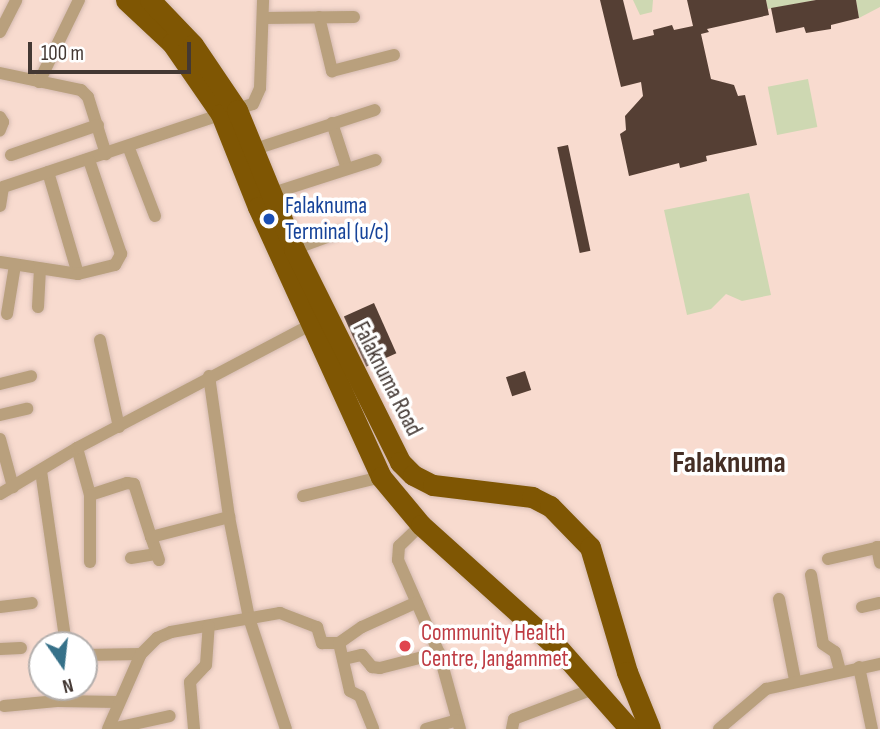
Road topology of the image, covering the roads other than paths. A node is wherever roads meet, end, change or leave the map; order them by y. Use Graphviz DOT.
graph roads {
  1 [pos="16,0"];
  2 [pos="79,0"];
  3 [pos="126,0"];
  4 [pos="263,0"];
  5 [pos="154,12"];
  6 [pos="319,17"];
  7 [pos="354,17"];
  8 [pos="262,18"];
  9 [pos="0,32"];
  10 [pos="394,55"];
  11 [pos="0,73"];
  12 [pos="39,82"];
  13 [pos="374,110"];
  14 [pos="229,112"];
  15 [pos="0,117"];
  16 [pos="332,123"];
  17 [pos="98,125"];
  18 [pos="0,130"];
  19 [pos="128,146"];
  20 [pos="252,150"];
  21 [pos="106,154"];
  22 [pos="11,155"];
  23 [pos="89,160"];
  24 [pos="376,160"];
  25 [pos="347,169"];
  26 [pos="48,172"];
  27 [pos="270,194"];
  28 [pos="0,206"];
  29 [pos="155,216"];
  30 [pos="341,232"];
  31 [pos="294,249"];
  32 [pos="0,262"];
  33 [pos="15,265"];
  34 [pos="40,269"];
  35 [pos="78,274"];
  36 [pos="38,307"];
  37 [pos="4,313"];
  38 [pos="22,316"];
  39 [pos="320,320"];
  40 [pos="100,340"];
  41 [pos="31,376"];
  42 [pos="209,376"];
  43 [pos="0,384"];
  44 [pos="27,409"];
  45 [pos="0,415"];
  46 [pos="119,427"];
  47 [pos="0,439"];
  48 [pos="77,448"];
  49 [pos="41,471"];
  50 [pos="381,477"];
  51 [pos="13,487"];
  52 [pos="0,495"];
  53 [pos="90,495"];
  54 [pos="303,496"];
  55 [pos="229,517"];
  56 [pos="421,525"];
  57 [pos="151,537"];
  58 [pos="878,547"];
  59 [pos="131,558"];
  60 [pos="828,558"];
  61 [pos="90,562"];
  62 [pos="880,563"];
  63 [pos="811,575"];
  64 [pos="779,599"];
  65 [pos="417,602"];
  66 [pos="32,603"];
  67 [pos="880,603"];
  68 [pos="0,607"];
  69 [pos="862,607"];
  70 [pos="249,618"];
  71 [pos="209,626"];
  72 [pos="64,631"];
  73 [pos="339,643"];
  74 [pos="21,648"];
  75 [pos="0,649"];
  76 [pos="439,653"];
  77 [pos="141,654"];
  78 [pos="98,656"];
  79 [pos="344,659"];
  80 [pos="880,664"];
  81 [pos="859,667"];
  82 [pos="627,671"];
  83 [pos="840,671"];
  84 [pos="795,680"];
  85 [pos="593,689"];
  86 [pos="118,702"];
  87 [pos="4,706"];
  88 [pos="170,716"];
  89 [pos="459,724"];
  90 [pos="109,729"];
  91 [pos="194,729"];
  92 [pos="286,729"];
  93 [pos="373,729"];
  94 [pos="426,729"];
  95 [pos="512,729"];
  96 [pos="630,729"];
  97 [pos="650,729"];
  98 [pos="719,729"];
  99 [pos="872,729"];
  1 -- 9 [label="street"];
  2 -- 12 [label="street"];
  3 -- 5 [label="highway, Falaknuma Road"];
  4 -- 8 [label="street"];
  5 -- 14 [label="highway, Falaknuma Road"];
  6 -- 7 [label="street"];
  6 -- 8 [label="street"];
  6 -- 10 [label="street"];
  8 -- 14 [label="street"];
  11 -- 12 [label="street"];
  12 -- 17 [label="street"];
  13 -- 16 [label="street"];
  14 -- 19 [label="street"];
  14 -- 20 [label="highway, Falaknuma Road"];
  14 -- 39 [label="highway, Falaknuma Road"];
  15 -- 18 [label="street"];
  16 -- 20 [label="street"];
  16 -- 25 [label="street"];
  17 -- 21 [label="street"];
  17 -- 22 [label="street"];
  19 -- 21 [label="street"];
  19 -- 29 [label="street"];
  20 -- 27 [label="highway, Falaknuma Road"];
  21 -- 23 [label="street"];
  23 -- 26 [label="street"];
  23 -- 35 [label="street"];
  24 -- 25 [label="street"];
  25 -- 27 [label="street"];
  26 -- 28 [label="street"];
  26 -- 35 [label="street"];
  27 -- 31 [label="highway, Falaknuma Road"];
  30 -- 31 [label="street"];
  31 -- 39 [label="highway, Falaknuma Road"];
  32 -- 33 [label="street"];
  33 -- 34 [label="street"];
  33 -- 37 [label="street"];
  34 -- 35 [label="street"];
  34 -- 36 [label="street"];
  37 -- 38 [label="street"];
  39 -- 42 [label="street"];
  39 -- 50 [label="highway, Falaknuma Road"];
  39 -- 82 [label="highway, Falaknuma Road"];
  40 -- 46 [label="street"];
  41 -- 43 [label="street"];
  42 -- 46 [label="street"];
  42 -- 55 [label="street"];
  44 -- 45 [label="street"];
  46 -- 48 [label="street"];
  47 -- 51 [label="street"];
  48 -- 49 [label="street"];
  48 -- 53 [label="street"];
  49 -- 51 [label="street"];
  49 -- 72 [label="street"];
  50 -- 54 [label="street"];
  50 -- 56 [label="highway, Falaknuma Road"];
  51 -- 52 [label="street"];
  53 -- 57 [label="street"];
  53 -- 61 [label="street"];
  55 -- 57 [label="street"];
  55 -- 70 [label="street"];
  56 -- 65 [label="street"];
  56 -- 85 [label="highway, Falaknuma Road"];
  57 -- 59 [label="street"];
  58 -- 60 [label="street"];
  58 -- 62 [label="street"];
  63 -- 83 [label="street"];
  64 -- 84 [label="street"];
  65 -- 73 [label="street"];
  65 -- 76 [label="street"];
  66 -- 68 [label="street"];
  67 -- 69 [label="street"];
  70 -- 71 [label="street"];
  70 -- 73 [label="street"];
  70 -- 92 [label="street"];
  71 -- 77 [label="street"];
  71 -- 91 [label="street"];
  73 -- 79 [label="street"];
  74 -- 75 [label="street"];
  76 -- 79 [label="street"];
  76 -- 89 [label="street"];
  77 -- 78 [label="street"];
  77 -- 86 [label="street"];
  79 -- 93 [label="street"];
  80 -- 81 [label="street"];
  81 -- 83 [label="street"];
  81 -- 99 [label="street"];
  82 -- 85 [label="highway"];
  82 -- 97 [label="highway, Falaknuma Road"];
  83 -- 84 [label="street"];
  84 -- 98 [label="street"];
  85 -- 95 [label="street"];
  85 -- 96 [label="highway, Falaknuma Road"];
  86 -- 87 [label="street"];
  86 -- 90 [label="street"];
  88 -- 90 [label="street"];
  89 -- 94 [label="street"];
}
